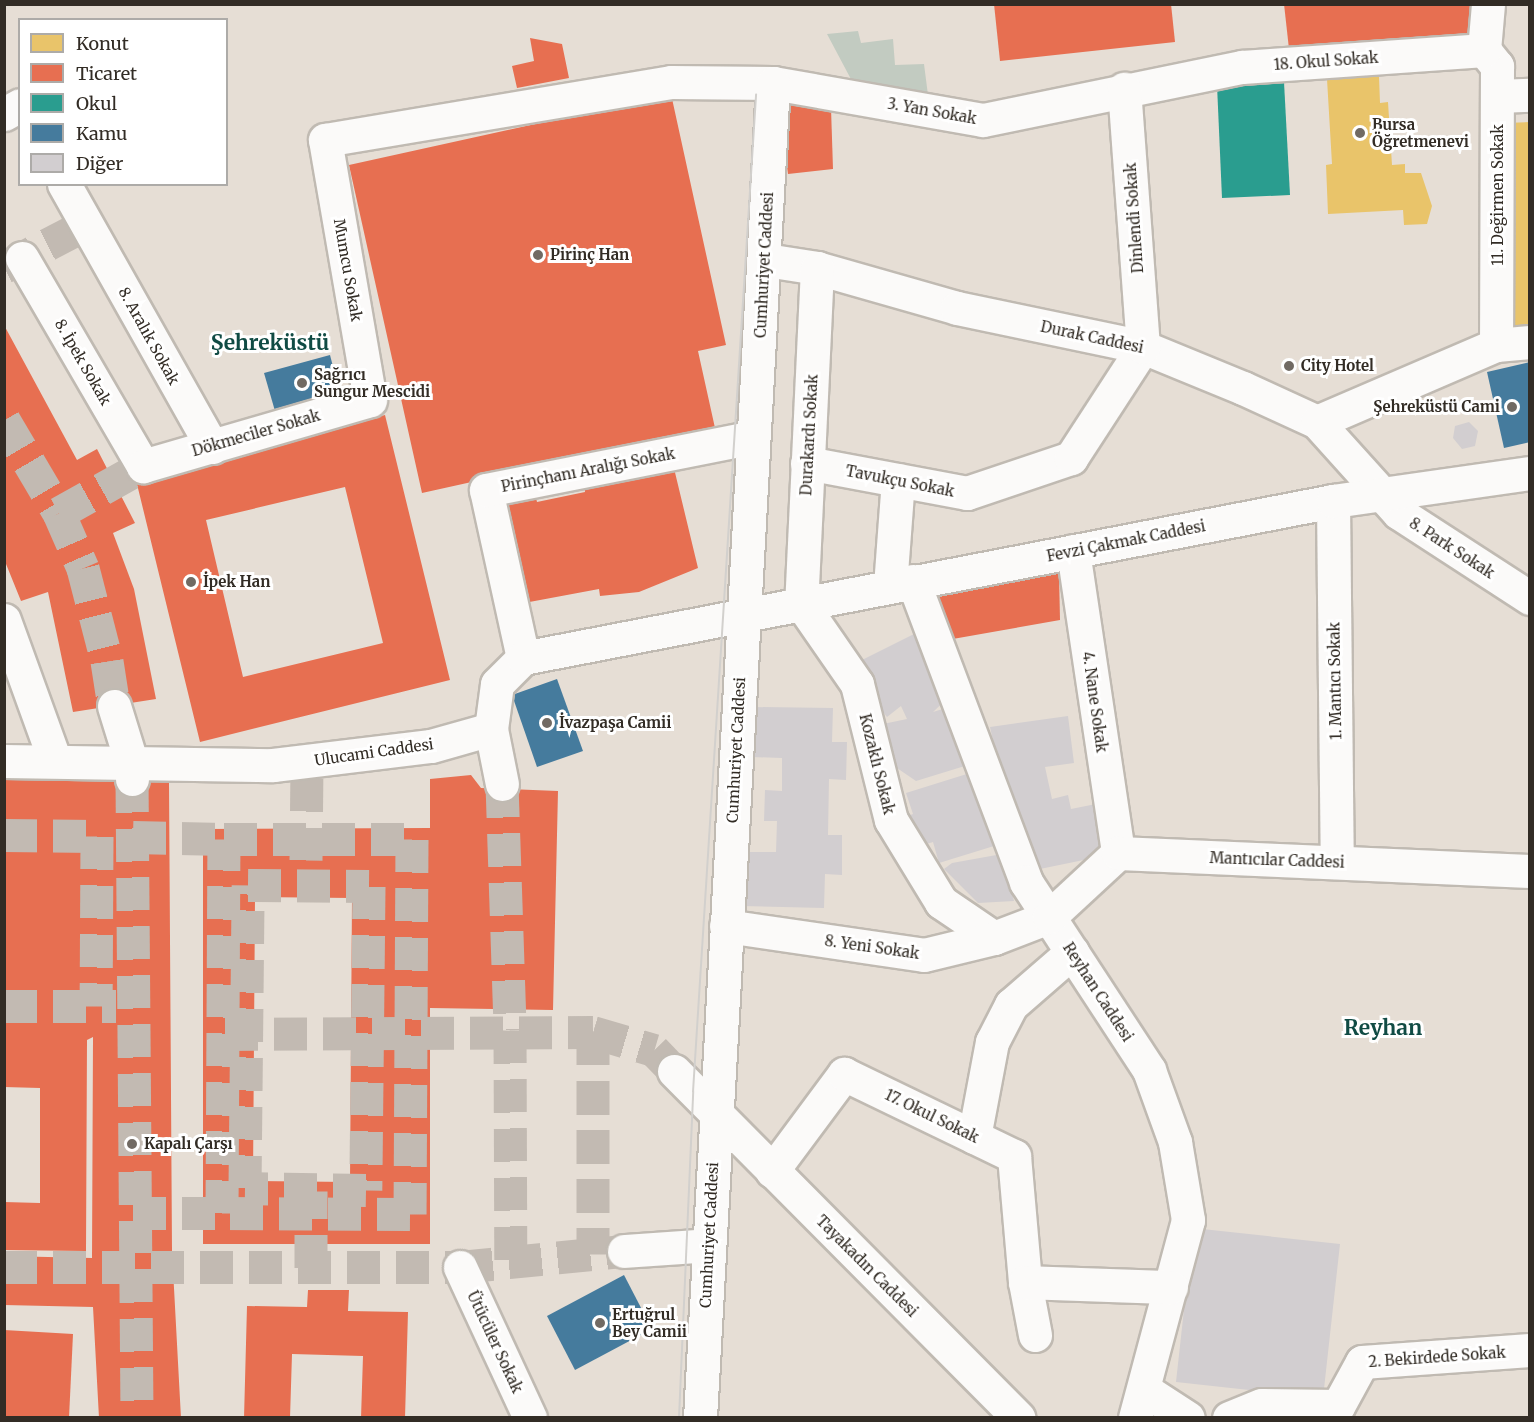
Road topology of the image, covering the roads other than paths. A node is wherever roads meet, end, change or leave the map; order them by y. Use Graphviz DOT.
graph roads {
  1 [pos="1488,4"];
  2 [pos="1484,50"];
  3 [pos="773,83"];
  4 [pos="1124,89"];
  5 [pos="1530,95"];
  6 [pos="1497,96"];
  7 [pos="18,106"];
  8 [pos="4,114"];
  9 [pos="325,140"];
  10 [pos="65,186"];
  11 [pos="22,258"];
  12 [pos="766,260"];
  13 [pos="817,267"];
  14 [pos="1530,342"];
  15 [pos="1496,345"];
  16 [pos="1143,347"];
  17 [pos="370,400"];
  18 [pos="1317,422"];
  19 [pos="753,437"];
  20 [pos="212,447"];
  21 [pos="807,463"];
  22 [pos="143,466"];
  23 [pos="1530,473"];
  24 [pos="898,480"];
  25 [pos="1378,494"];
  26 [pos="1333,501"];
  27 [pos="1073,551"];
  28 [pos="902,583"];
  29 [pos="1530,598"];
  30 [pos="801,603"];
  31 [pos="733,615"];
  32 [pos="4,620"];
  33 [pos="524,658"];
  34 [pos="114,706"];
  35 [pos="491,729"];
  36 [pos="4,761"];
  37 [pos="55,761"];
  38 [pos="132,771"];
  39 [pos="502,783"];
  40 [pos="1118,854"];
  41 [pos="1337,862"];
  42 [pos="1530,871"];
  43 [pos="1048,917"];
  44 [pos="726,926"];
  45 [pos="994,938"];
  46 [pos="1072,952"];
  47 [pos="674,1071"];
  48 [pos="716,1115"];
  49 [pos="974,1137"];
  50 [pos="772,1171"];
  51 [pos="709,1245"];
  52 [pos="624,1251"];
  53 [pos="460,1267"];
  54 [pos="1025,1282"];
  55 [pos="1171,1287"];
  56 [pos="1035,1335"];
  57 [pos="1530,1350"];
  58 [pos="1140,1404"];
  59 [pos="530,1418"];
  60 [pos="699,1418"];
  61 [pos="1019,1418"];
  62 [pos="1188,1418"];
  63 [pos="1229,1418"];
  1 -- 2 [label="street"];
  2 -- 4 [label="street, 18. Okul Sokak"];
  2 -- 6 [label="street, 11. Değirmen Sokak"];
  3 -- 4 [label="street, 3. Yan Sokak"];
  3 -- 9 [label="street, 3. Yan Sokak"];
  3 -- 12 [label="street, Cumhuriyet Caddesi"];
  4 -- 16 [label="street, Dinlendi Sokak"];
  5 -- 6 [label="street"];
  6 -- 15 [label="street, 11. Değirmen Sokak"];
  7 -- 8 [label="street"];
  9 -- 17 [label="street, Mumcu Sokak"];
  10 -- 20 [label="street, 8. Aralık Sokak"];
  11 -- 22 [label="street, 8. İpek Sokak"];
  12 -- 13 [label="street, Durak Caddesi"];
  12 -- 19 [label="street, Cumhuriyet Caddesi"];
  13 -- 16 [label="street, Durak Caddesi"];
  13 -- 21 [label="street, Durakardı Sokak"];
  14 -- 15 [label="street"];
  15 -- 18 [label="street"];
  16 -- 18 [label="street, Durak Caddesi"];
  16 -- 24 [label="street, Tavukçu Sokak"];
  17 -- 20 [label="street, Dökmeciler Sokak"];
  18 -- 25 [label="street, Durak Caddesi"];
  19 -- 31 [label="street, Cumhuriyet Caddesi"];
  19 -- 33 [label="street, Pirinçhanı Aralığı Sokak"];
  20 -- 22 [label="street, Dökmeciler Sokak"];
  21 -- 24 [label="street, Tavukçu Sokak"];
  21 -- 30 [label="street, Durakardı Sokak"];
  23 -- 25 [label="street, Fevzi Çakmak Caddesi"];
  24 -- 28 [label="street"];
  25 -- 26 [label="street, Fevzi Çakmak Caddesi"];
  25 -- 29 [label="street, 8. Park Sokak"];
  26 -- 27 [label="street, Fevzi Çakmak Caddesi"];
  26 -- 41 [label="street, 1. Mantıcı Sokak"];
  27 -- 28 [label="street, Fevzi Çakmak Caddesi"];
  27 -- 40 [label="street, 4. Nane Sokak"];
  28 -- 30 [label="street, Fevzi Çakmak Caddesi"];
  28 -- 43 [label="street, Reyhan Caddesi"];
  30 -- 31 [label="street, Fevzi Çakmak Caddesi"];
  30 -- 45 [label="street, Kozaklı Sokak"];
  31 -- 33 [label="street"];
  31 -- 44 [label="street, Cumhuriyet Caddesi"];
  32 -- 37 [label="street"];
  33 -- 35 [label="street"];
  34 -- 38 [label="street"];
  35 -- 38 [label="street, Ulucami Caddesi"];
  35 -- 39 [label="street"];
  36 -- 37 [label="street, Ulucami Caddesi"];
  37 -- 38 [label="street, Ulucami Caddesi"];
  40 -- 41 [label="street, Mantıcılar Caddesi"];
  40 -- 43 [label="street"];
  41 -- 42 [label="street, Mantıcılar Caddesi"];
  43 -- 45 [label="street, 8. Yeni Sokak"];
  43 -- 46 [label="street, Reyhan Caddesi"];
  44 -- 45 [label="street, 8. Yeni Sokak"];
  44 -- 48 [label="street, Cumhuriyet Caddesi"];
  46 -- 49 [label="street"];
  46 -- 55 [label="street, Reyhan Caddesi"];
  47 -- 48 [label="street, Tayakadın Caddesi"];
  48 -- 50 [label="street, Tayakadın Caddesi"];
  48 -- 51 [label="street, Cumhuriyet Caddesi"];
  49 -- 50 [label="street, 17. Okul Sokak"];
  49 -- 54 [label="street, 17. Okul Sokak"];
  50 -- 61 [label="street, Tayakadın Caddesi"];
  51 -- 52 [label="street"];
  51 -- 60 [label="street, Cumhuriyet Caddesi"];
  53 -- 59 [label="street, Ütücüler Sokak"];
  54 -- 55 [label="street"];
  54 -- 56 [label="street, 17. Okul Sokak"];
  55 -- 58 [label="street, Reyhan Caddesi"];
  57 -- 63 [label="street, 2. Bekirdede Sokak"];
  58 -- 62 [label="street"];
}
